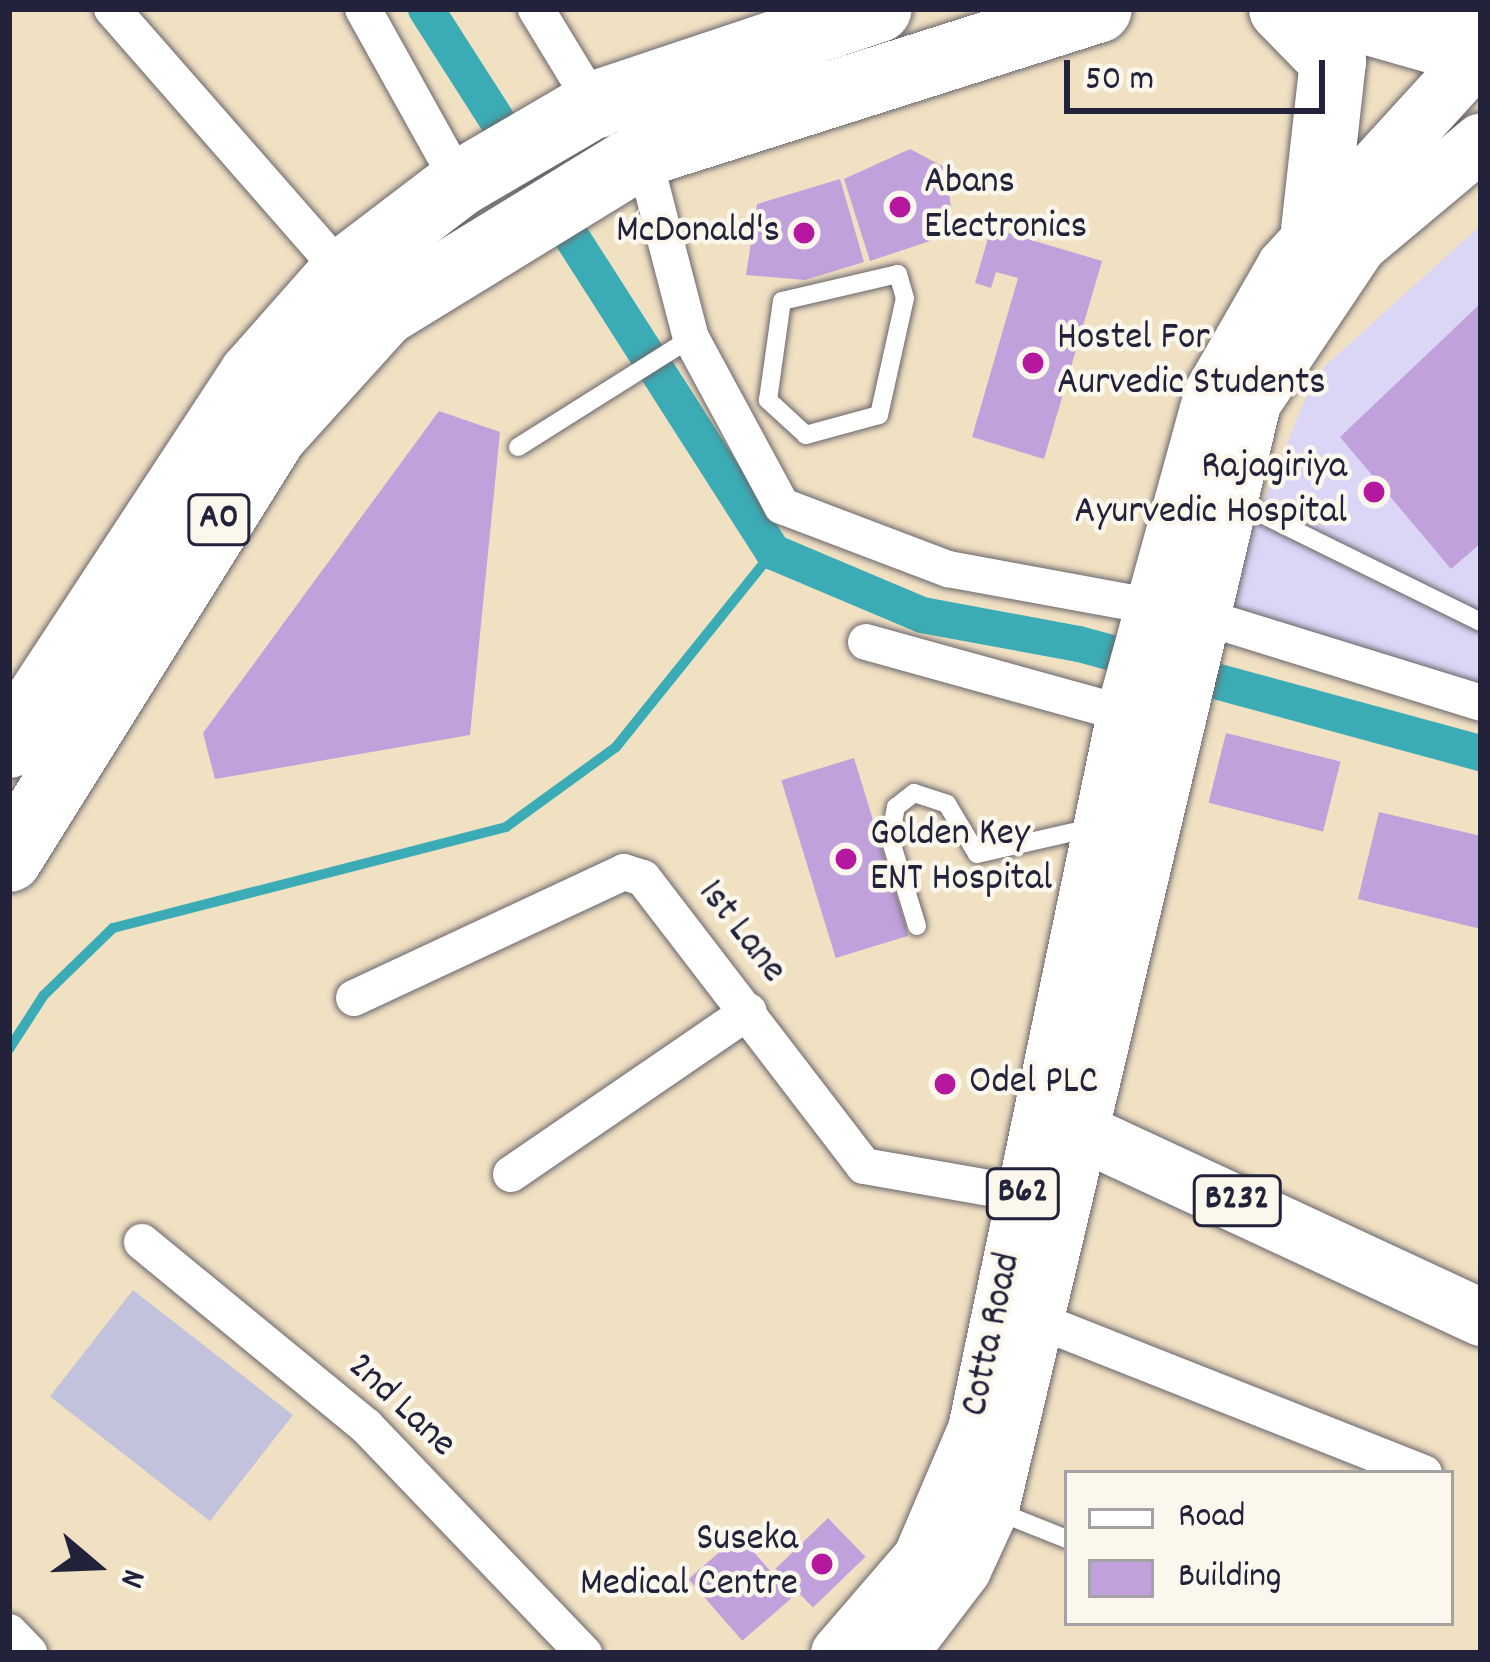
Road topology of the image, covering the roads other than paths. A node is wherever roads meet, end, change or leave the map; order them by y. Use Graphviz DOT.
graph roads {
  1 [pos="112,9"];
  2 [pos="363,9"];
  3 [pos="536,9"];
  4 [pos="879,9"];
  5 [pos="1099,9"];
  6 [pos="1282,9"];
  7 [pos="1360,14"];
  8 [pos="1480,42"];
  9 [pos="570,116"];
  10 [pos="1481,141"];
  11 [pos="614,169"];
  12 [pos="460,183"];
  13 [pos="1398,201"];
  14 [pos="1320,205"];
  15 [pos="363,293"];
  16 [pos="678,347"];
  17 [pos="768,400"];
  18 [pos="732,429"];
  19 [pos="518,447"];
  20 [pos="1224,496"];
  21 [pos="1173,610"];
  22 [pos="1481,622"];
  23 [pos="866,642"];
  24 [pos="1481,703"];
  25 [pos="1142,708"];
  26 [pos="9,746"];
  27 [pos="1126,830"];
  28 [pos="9,859"];
  29 [pos="916,926"];
  30 [pos="354,998"];
  31 [pos="749,1011"];
  32 [pos="1082,1132"];
  33 [pos="511,1174"];
  34 [pos="1023,1194"];
  35 [pos="142,1242"];
  36 [pos="1481,1317"];
  37 [pos="1042,1322"];
  38 [pos="1416,1470"];
  39 [pos="990,1508"];
  40 [pos="1064,1538"];
  41 [pos="9,1632"];
  42 [pos="916,1649"];
  43 [pos="28,1653"];
  44 [pos="584,1653"];
  45 [pos="839,1653"];
  1 -- 15 [label="street"];
  2 -- 12 [label="street"];
  3 -- 9 [label="street"];
  4 -- 9 [label="highway, A0"];
  5 -- 11 [label="highway, A0"];
  6 -- 14 [label="highway"];
  7 -- 8 [label="highway"];
  7 -- 14 [label="highway"];
  8 -- 13 [label="main road"];
  8 -- 14 [label="main road"];
  9 -- 11 [label="street"];
  9 -- 12 [label="highway, A0"];
  10 -- 13 [label="main road"];
  11 -- 15 [label="highway, A0"];
  11 -- 16 [label="street"];
  12 -- 15 [label="highway, A0"];
  13 -- 20 [label="main road"];
  14 -- 21 [label="main road"];
  15 -- 26 [label="highway, A0"];
  15 -- 28 [label="highway, A0"];
  16 -- 18 [label="street"];
  16 -- 19 [label="lane"];
  17 -- 17 [label="lane"];
  17 -- 18 [label="lane"];
  18 -- 21 [label="street"];
  20 -- 21 [label="main road"];
  20 -- 22 [label="lane"];
  21 -- 24 [label="street"];
  21 -- 25 [label="main road, Cotta Road"];
  23 -- 25 [label="street"];
  25 -- 27 [label="main road, Cotta Road / B62"];
  27 -- 29 [label="lane"];
  27 -- 32 [label="main road, Cotta Road / B62"];
  27 -- 34 [label="main road, Cotta Road / B62"];
  30 -- 31 [label="street, 1st Lane"];
  31 -- 33 [label="street"];
  31 -- 34 [label="street, 1st Lane"];
  32 -- 36 [label="main road, B232"];
  32 -- 37 [label="main road, Cotta Road / B62"];
  34 -- 45 [label="main road, Cotta Road / B62"];
  35 -- 44 [label="street, 2nd Lane"];
  37 -- 38 [label="street"];
  37 -- 39 [label="main road, Cotta Road / B62"];
  39 -- 40 [label="lane"];
  39 -- 42 [label="main road, Cotta Road / B62"];
  41 -- 43 [label="street"];
}
